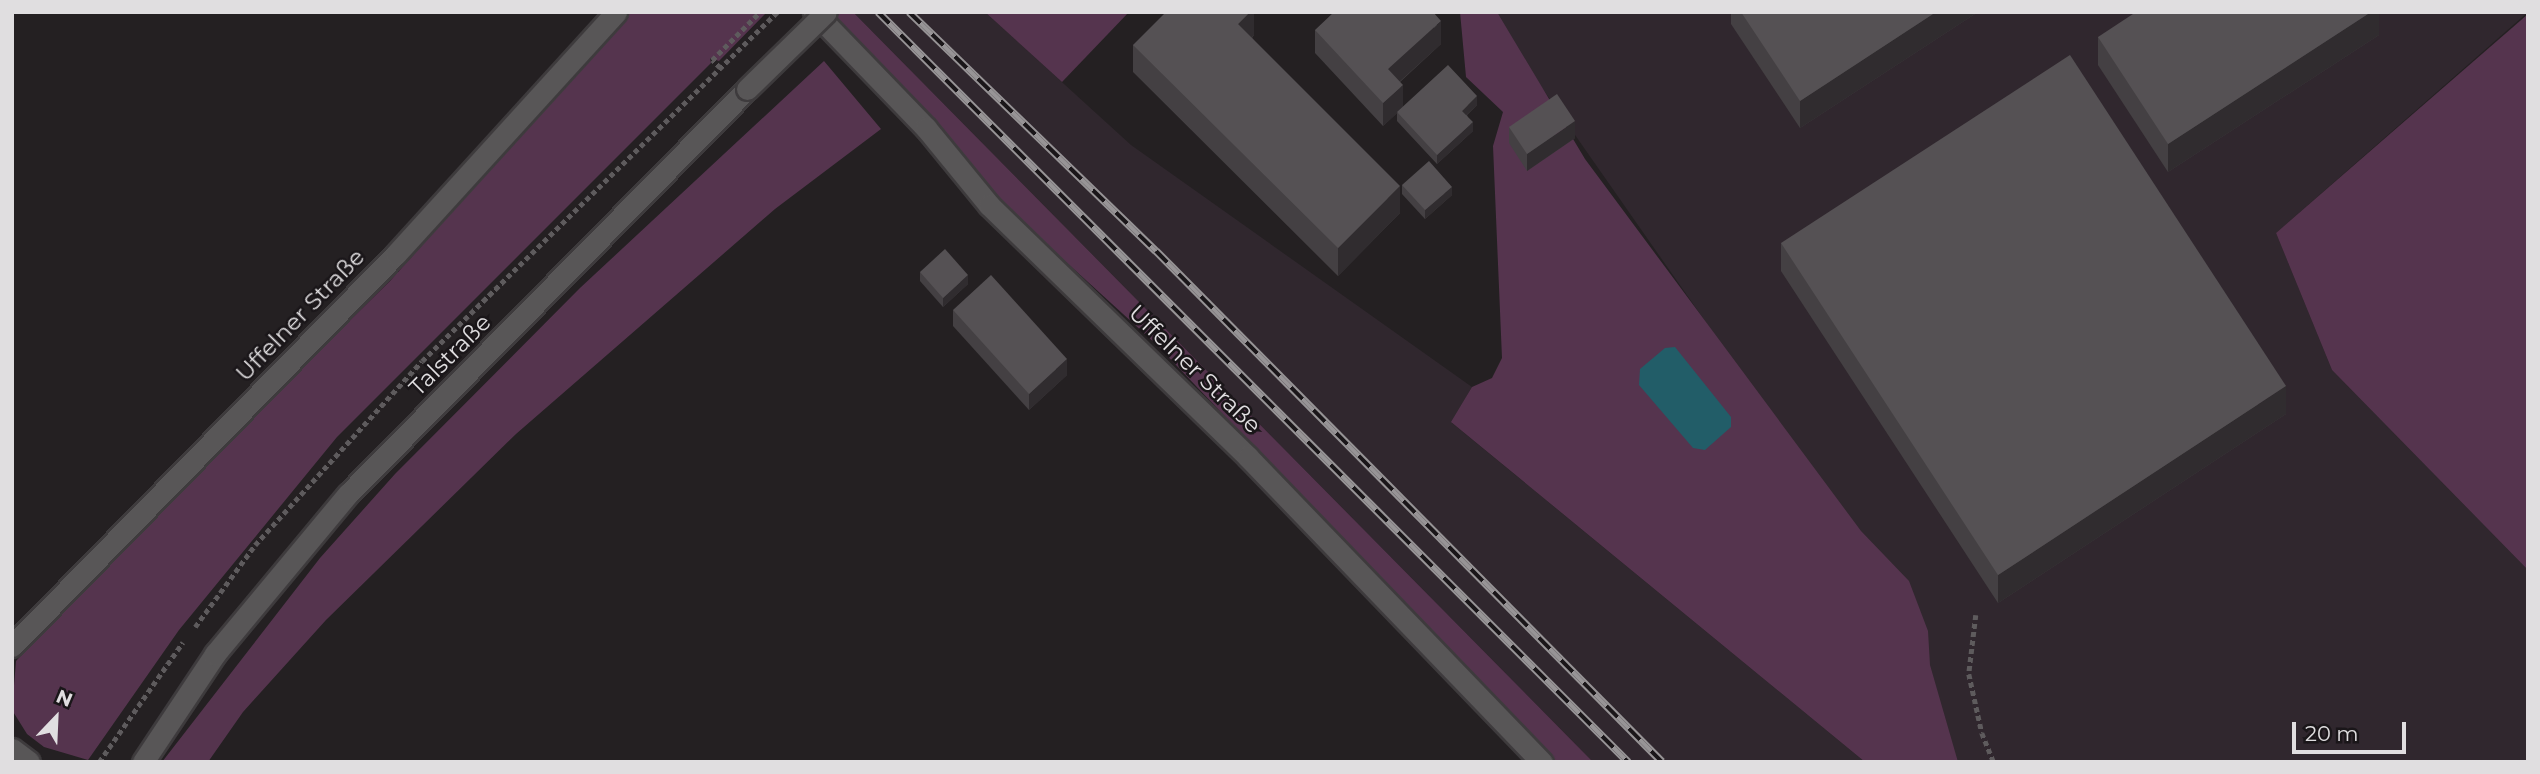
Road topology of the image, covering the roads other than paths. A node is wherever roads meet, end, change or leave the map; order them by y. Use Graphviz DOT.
graph roads {
  1 [pos="616,12"];
  2 [pos="814,12"];
  3 [pos="826,12"];
  4 [pos="12,646"];
  5 [pos="12,749"];
  6 [pos="29,762"];
  7 [pos="143,762"];
  8 [pos="1542,762"];
  1 -- 4 [label="street, Uffelner Straße"];
  2 -- 8 [label="street, Uffelner Straße"];
  3 -- 7 [label="street, Talstraße, bridge"];
  5 -- 6 [label="street"];
}
